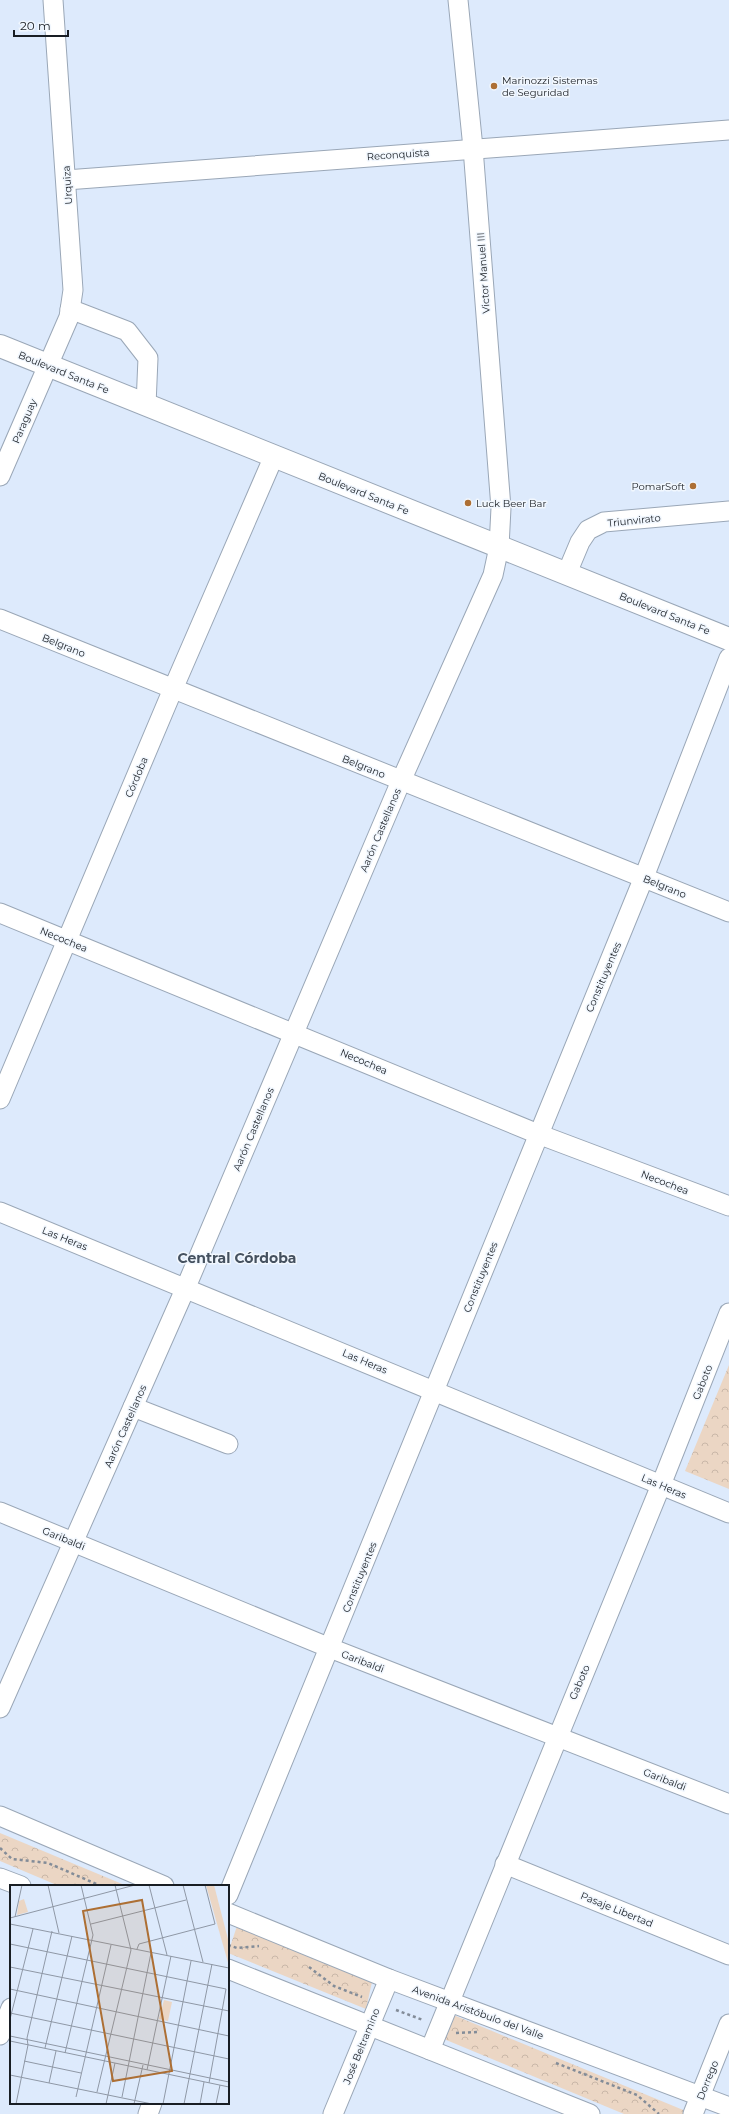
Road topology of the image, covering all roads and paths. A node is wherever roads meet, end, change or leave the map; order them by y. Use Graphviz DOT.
graph roads {
  1 [pos="53,0"];
  2 [pos="458,0"];
  3 [pos="729,130"];
  4 [pos="473,148"];
  5 [pos="66,180"];
  6 [pos="70,309"];
  7 [pos="0,346"];
  8 [pos="48,366"];
  9 [pos="146,405"];
  10 [pos="274,456"];
  11 [pos="0,476"];
  12 [pos="729,511"];
  13 [pos="499,547"];
  14 [pos="567,573"];
  15 [pos="0,619"];
  16 [pos="729,638"];
  17 [pos="729,658"];
  18 [pos="173,689"];
  19 [pos="401,781"];
  20 [pos="644,877"];
  21 [pos="729,912"];
  22 [pos="0,913"];
  23 [pos="68,940"];
  24 [pos="295,1032"];
  25 [pos="0,1099"];
  26 [pos="538,1134"];
  27 [pos="729,1206"];
  28 [pos="0,1212"];
  29 [pos="186,1287"];
  30 [pos="729,1313"];
  31 [pos="434,1390"];
  32 [pos="133,1407"];
  33 [pos="228,1444"];
  34 [pos="661,1485"];
  35 [pos="0,1512"];
  36 [pos="729,1513"];
  37 [pos="74,1542"];
  38 [pos="330,1648"];
  39 [pos="0,1708"];
  40 [pos="557,1737"];
  41 [pos="729,1804"];
  42 [pos="0,1816"];
  43 [pos="0,1848"];
  44 [pos="505,1864"];
  45 [pos="0,1878"];
  46 [pos="18,1885"];
  47 [pos="99,1885"];
  48 [pos="162,1885"];
  49 [pos="229,1892"];
  50 [pos="229,1913"];
  51 [pos="229,1945"];
  52 [pos="262,1946"];
  53 [pos="729,1955"];
  54 [pos="307,1966"];
  55 [pos="229,1969"];
  56 [pos="389,1979"];
  57 [pos="450,2001"];
  58 [pos="378,2003"];
  59 [pos="10,2010"];
  60 [pos="729,2024"];
  61 [pos="369,2026"];
  62 [pos="440,2027"];
  63 [pos="0,2035"];
  64 [pos="483,2035"];
  65 [pos="430,2050"];
  66 [pos="549,2061"];
  67 [pos="702,2096"];
  68 [pos="152,2104"];
  69 [pos="729,2107"];
  70 [pos="148,2114"];
  71 [pos="333,2114"];
  72 [pos="590,2114"];
  73 [pos="659,2114"];
  74 [pos="693,2114"];
  1 -- 5 [label="street, Urquiza"];
  2 -- 4 [label="street, Victor Manuel III"];
  3 -- 4 [label="street, Reconquista"];
  4 -- 5 [label="street, Reconquista"];
  4 -- 13 [label="street, Victor Manuel III"];
  5 -- 6 [label="street, Urquiza"];
  6 -- 8 [label="street, Urquiza"];
  6 -- 9 [label="street"];
  7 -- 8 [label="main road, Boulevard Santa Fe"];
  8 -- 9 [label="main road, Boulevard Santa Fe"];
  8 -- 11 [label="street, Paraguay"];
  9 -- 10 [label="main road, Boulevard Santa Fe"];
  10 -- 13 [label="main road, Boulevard Santa Fe"];
  10 -- 18 [label="street, Córdoba"];
  12 -- 14 [label="street, Triunvirato"];
  13 -- 14 [label="main road, Boulevard Santa Fe"];
  13 -- 19 [label="street, Aarón Castellanos"];
  14 -- 16 [label="main road, Boulevard Santa Fe"];
  15 -- 18 [label="street, Belgrano"];
  17 -- 20 [label="street, Constituyentes"];
  18 -- 19 [label="street, Belgrano"];
  18 -- 23 [label="street, Córdoba"];
  19 -- 20 [label="street, Belgrano"];
  19 -- 24 [label="street, Aarón Castellanos"];
  20 -- 21 [label="street, Belgrano"];
  20 -- 26 [label="street, Constituyentes"];
  22 -- 23 [label="street, Necochea"];
  23 -- 24 [label="street, Necochea"];
  23 -- 25 [label="street, Córdoba"];
  24 -- 26 [label="street, Necochea"];
  24 -- 29 [label="street, Aarón Castellanos"];
  26 -- 27 [label="street, Necochea"];
  26 -- 31 [label="street, Constituyentes"];
  28 -- 29 [label="street, Las Heras"];
  29 -- 31 [label="street, Las Heras"];
  29 -- 32 [label="street, Aarón Castellanos"];
  30 -- 34 [label="street, Gaboto"];
  31 -- 34 [label="street, Las Heras"];
  31 -- 38 [label="street, Constituyentes"];
  32 -- 33 [label="street"];
  32 -- 37 [label="street, Aarón Castellanos"];
  34 -- 36 [label="street, Las Heras"];
  34 -- 40 [label="street, Gaboto"];
  35 -- 37 [label="street, Garibaldi"];
  37 -- 38 [label="street, Garibaldi"];
  37 -- 39 [label="street, Aarón Castellanos"];
  38 -- 40 [label="street, Garibaldi"];
  38 -- 49 [label="street, Constituyentes"];
  40 -- 41 [label="street, Garibaldi"];
  40 -- 44 [label="street, Gaboto"];
  42 -- 48 [label="street"];
  43 -- 47 [label="path"];
  44 -- 53 [label="street, Pasaje Libertad"];
  44 -- 57 [label="street, Gaboto"];
  45 -- 46 [label="street"];
  50 -- 56 [label="street, Avenida Aristóbulo del Valle"];
  51 -- 52 [label="path"];
  54 -- 58 [label="path"];
  55 -- 61 [label="street"];
  56 -- 57 [label="street, Avenida Aristóbulo del Valle"];
  56 -- 58 [label="street, José Beltramino"];
  57 -- 62 [label="street, Gaboto"];
  57 -- 67 [label="street, Avenida Aristóbulo del Valle"];
  58 -- 61 [label="street, José Beltramino"];
  58 -- 62 [label="path"];
  59 -- 63 [label="street"];
  60 -- 67 [label="street, Dorrego"];
  61 -- 65 [label="street"];
  61 -- 71 [label="street, José Beltramino"];
  62 -- 64 [label="path"];
  62 -- 65 [label="street, Gaboto"];
  65 -- 72 [label="street"];
  66 -- 73 [label="path"];
  67 -- 69 [label="street, Avenida Aristóbulo del Valle"];
  67 -- 74 [label="street, Dorrego"];
  68 -- 70 [label="street"];
}
